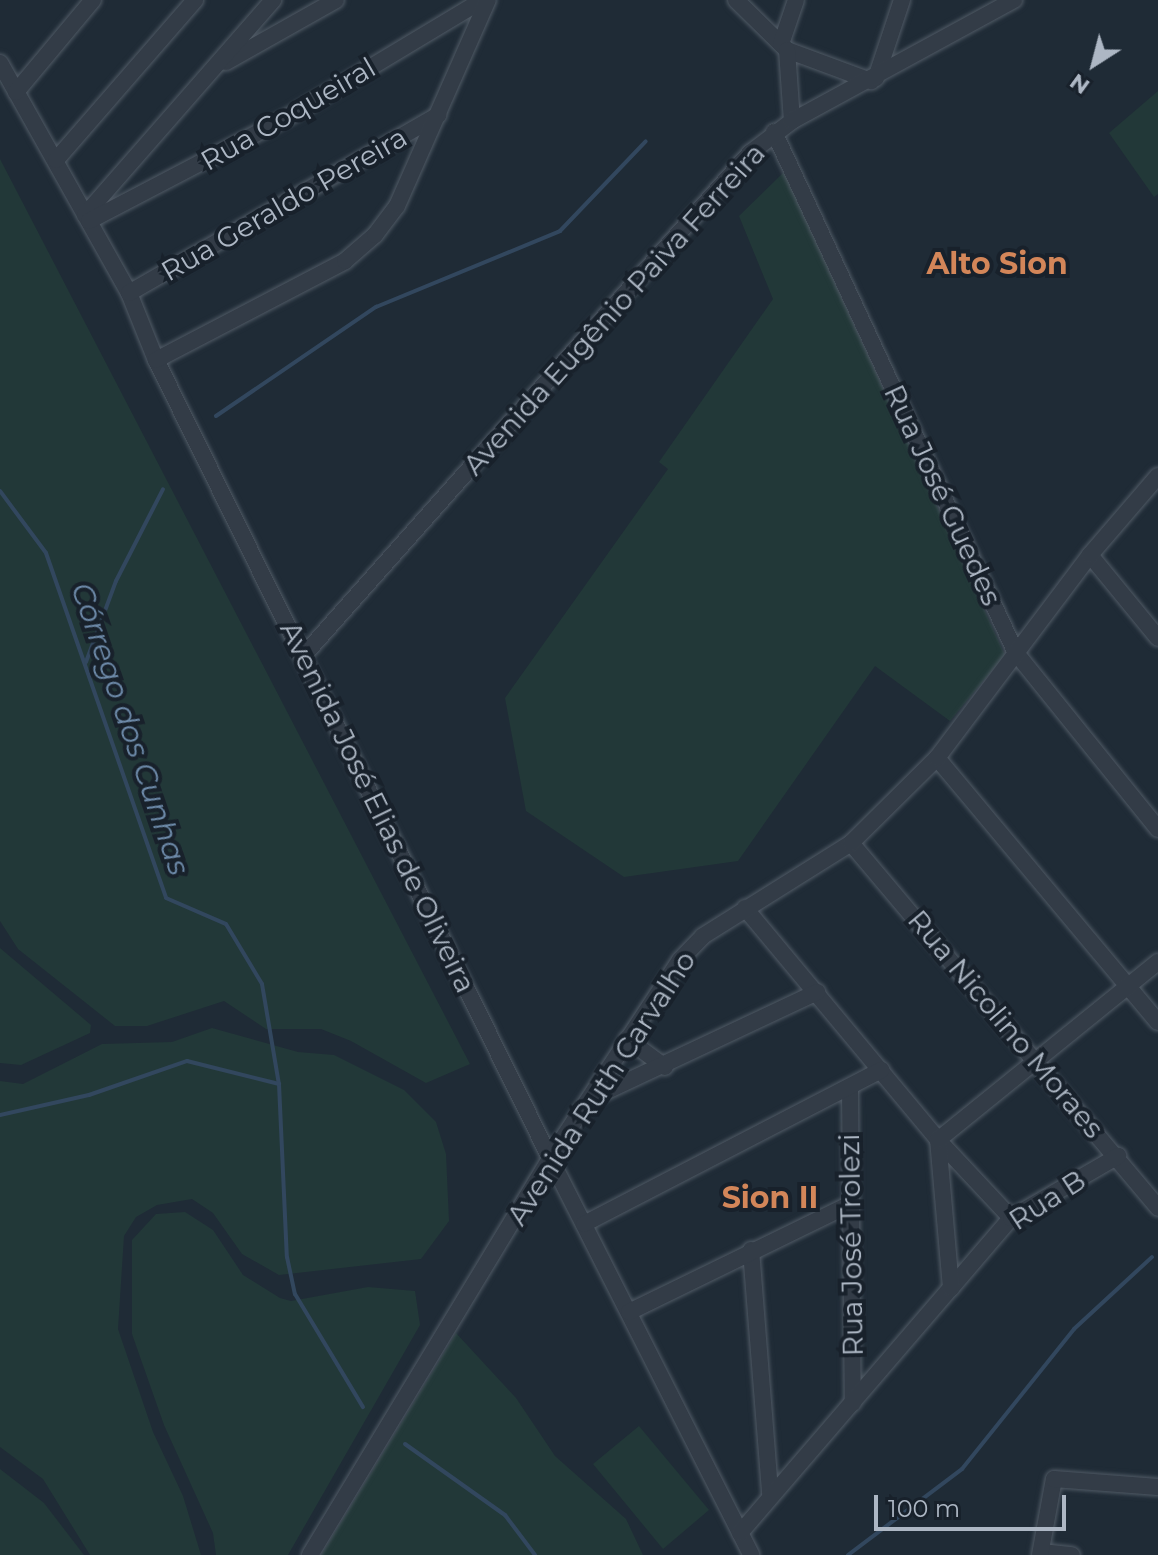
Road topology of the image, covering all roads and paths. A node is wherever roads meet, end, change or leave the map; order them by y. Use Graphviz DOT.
graph roads {
  1 [pos="93,0"];
  2 [pos="195,0"];
  3 [pos="273,0"];
  4 [pos="336,0"];
  5 [pos="485,0"];
  6 [pos="736,0"];
  7 [pos="796,0"];
  8 [pos="902,0"];
  9 [pos="1006,3"];
  10 [pos="784,47"];
  11 [pos="0,63"];
  12 [pos="214,69"];
  13 [pos="873,80"];
  14 [pos="16,92"];
  15 [pos="439,115"];
  16 [pos="792,121"];
  17 [pos="774,132"];
  18 [pos="56,160"];
  19 [pos="87,218"];
  20 [pos="129,293"];
  21 [pos="156,360"];
  22 [pos="1158,476"];
  23 [pos="1090,555"];
  24 [pos="1158,638"];
  25 [pos="1016,653"];
  26 [pos="304,655"];
  27 [pos="937,758"];
  28 [pos="1158,829"];
  29 [pos="851,843"];
  30 [pos="745,908"];
  31 [pos="1158,962"];
  32 [pos="1129,987"];
  33 [pos="817,992"];
  34 [pos="1158,1022"];
  35 [pos="627,1039"];
  36 [pos="1038,1064"];
  37 [pos="665,1067"];
  38 [pos="881,1070"];
  39 [pos="850,1088"];
  40 [pos="592,1098"];
  41 [pos="938,1140"];
  42 [pos="1118,1156"];
  43 [pos="550,1158"];
  44 [pos="850,1204"];
  45 [pos="1158,1208"];
  46 [pos="1011,1218"];
  47 [pos="584,1224"];
  48 [pos="751,1250"];
  49 [pos="951,1288"];
  50 [pos="629,1312"];
  51 [pos="853,1403"];
  52 [pos="1158,1487"];
  53 [pos="770,1494"];
  54 [pos="740,1533"];
  55 [pos="1041,1553"];
  56 [pos="310,1555"];
  57 [pos="751,1555"];
  58 [pos="1072,1555"];
  1 -- 14 [label="street"];
  2 -- 18 [label="street"];
  3 -- 12 [label="street"];
  4 -- 12 [label="street"];
  5 -- 15 [label="street"];
  5 -- 19 [label="street, Rua Coqueiral"];
  6 -- 10 [label="street"];
  7 -- 10 [label="street"];
  8 -- 13 [label="street"];
  9 -- 13 [label="street, Avenida Eugênio Paiva Ferreira"];
  10 -- 13 [label="street"];
  10 -- 16 [label="street"];
  11 -- 14 [label="street, Avenida José Elias de Oliveira"];
  12 -- 19 [label="street"];
  13 -- 16 [label="street, Avenida Eugênio Paiva Ferreira"];
  14 -- 18 [label="street, Avenida José Elias de Oliveira"];
  15 -- 20 [label="street, Rua Geraldo Pereira"];
  15 -- 21 [label="street"];
  16 -- 17 [label="street, Avenida Eugênio Paiva Ferreira"];
  17 -- 25 [label="street, Rua José Guedes"];
  17 -- 26 [label="street, Avenida Eugênio Paiva Ferreira"];
  18 -- 19 [label="street, Avenida José Elias de Oliveira"];
  19 -- 20 [label="street, Avenida José Elias de Oliveira"];
  20 -- 21 [label="street, Avenida José Elias de Oliveira"];
  21 -- 26 [label="street, Avenida José Elias de Oliveira"];
  22 -- 23 [label="street, Avenida Ruth Carvalho"];
  23 -- 24 [label="street"];
  23 -- 25 [label="street, Avenida Ruth Carvalho"];
  25 -- 27 [label="street, Avenida Ruth Carvalho"];
  25 -- 28 [label="street, Rua José Guedes"];
  26 -- 43 [label="street, Avenida José Elias de Oliveira"];
  27 -- 29 [label="street, Avenida Ruth Carvalho"];
  27 -- 32 [label="street"];
  29 -- 30 [label="street, Avenida Ruth Carvalho"];
  29 -- 36 [label="street, Rua Nicolino Moraes"];
  30 -- 33 [label="street"];
  30 -- 35 [label="street, Avenida Ruth Carvalho"];
  31 -- 32 [label="street"];
  32 -- 34 [label="street"];
  32 -- 36 [label="street"];
  33 -- 37 [label="street"];
  33 -- 38 [label="street"];
  35 -- 37 [label="street"];
  35 -- 40 [label="street, Avenida Ruth Carvalho"];
  36 -- 41 [label="street"];
  36 -- 42 [label="street, Rua Nicolino Moraes"];
  37 -- 40 [label="street"];
  38 -- 39 [label="street"];
  38 -- 41 [label="street"];
  39 -- 44 [label="street, Rua José Trolezi"];
  39 -- 47 [label="street"];
  40 -- 43 [label="street, Avenida Ruth Carvalho"];
  41 -- 46 [label="street"];
  41 -- 49 [label="street"];
  42 -- 45 [label="street, Rua Nicolino Moraes"];
  42 -- 46 [label="street, Rua B"];
  43 -- 47 [label="street, Avenida José Elias de Oliveira"];
  43 -- 56 [label="street, Avenida Ruth Carvalho"];
  44 -- 48 [label="street"];
  44 -- 51 [label="street, Rua José Trolezi"];
  46 -- 49 [label="street, Rua B"];
  47 -- 50 [label="street, Avenida José Elias de Oliveira"];
  48 -- 50 [label="street"];
  48 -- 53 [label="street"];
  49 -- 51 [label="street, Rua B"];
  50 -- 54 [label="street, Avenida José Elias de Oliveira"];
  51 -- 53 [label="street, Rua B"];
  52 -- 55 [label="street"];
  53 -- 54 [label="street, Rua B"];
  54 -- 57 [label="street, Avenida José Elias de Oliveira"];
  55 -- 58 [label="street"];
}
